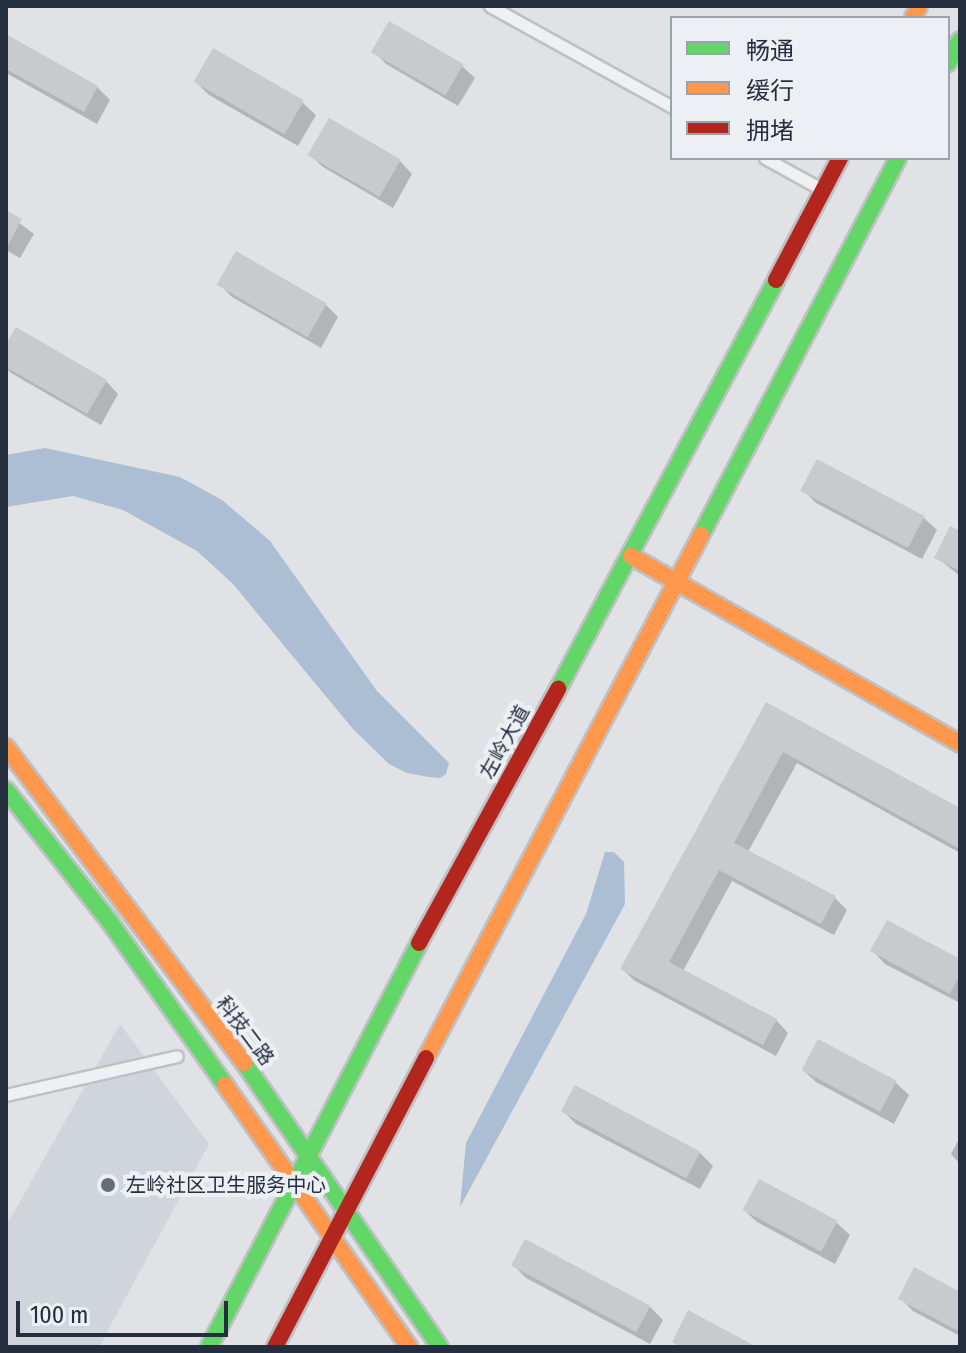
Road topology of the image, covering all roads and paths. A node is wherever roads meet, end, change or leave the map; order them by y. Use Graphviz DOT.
graph roads {
  1 [pos="490,6"];
  2 [pos="960,40"];
  3 [pos="950,59"];
  4 [pos="670,106"];
  5 [pos="769,160"];
  6 [pos="839,160"];
  7 [pos="897,160"];
  8 [pos="823,190"];
  9 [pos="631,556"];
  10 [pos="675,582"];
  11 [pos="960,744"];
  12 [pos="6,747"];
  13 [pos="6,790"];
  14 [pos="177,1056"];
  15 [pos="6,1095"];
  16 [pos="309,1154"];
  17 [pos="294,1184"];
  18 [pos="347,1210"];
  19 [pos="332,1238"];
  20 [pos="209,1347"];
  21 [pos="275,1347"];
  22 [pos="409,1347"];
  23 [pos="440,1347"];
  1 -- 4 [label="street"];
  2 -- 3 [label="street"];
  5 -- 8 [label="street"];
  6 -- 8 [label="street, 左岭大道"];
  7 -- 10 [label="street"];
  8 -- 9 [label="street, 左岭大道"];
  9 -- 10 [label="street"];
  9 -- 16 [label="street, 左岭大道"];
  10 -- 11 [label="street"];
  10 -- 18 [label="street"];
  12 -- 16 [label="street, 科技二路"];
  13 -- 17 [label="street"];
  14 -- 15 [label="street"];
  16 -- 17 [label="street, 左岭大道"];
  16 -- 18 [label="street, 科技二路"];
  17 -- 19 [label="street"];
  17 -- 20 [label="street, 左岭大道"];
  18 -- 19 [label="street"];
  18 -- 23 [label="street, 科技二路"];
  19 -- 21 [label="street"];
  19 -- 22 [label="street"];
}
